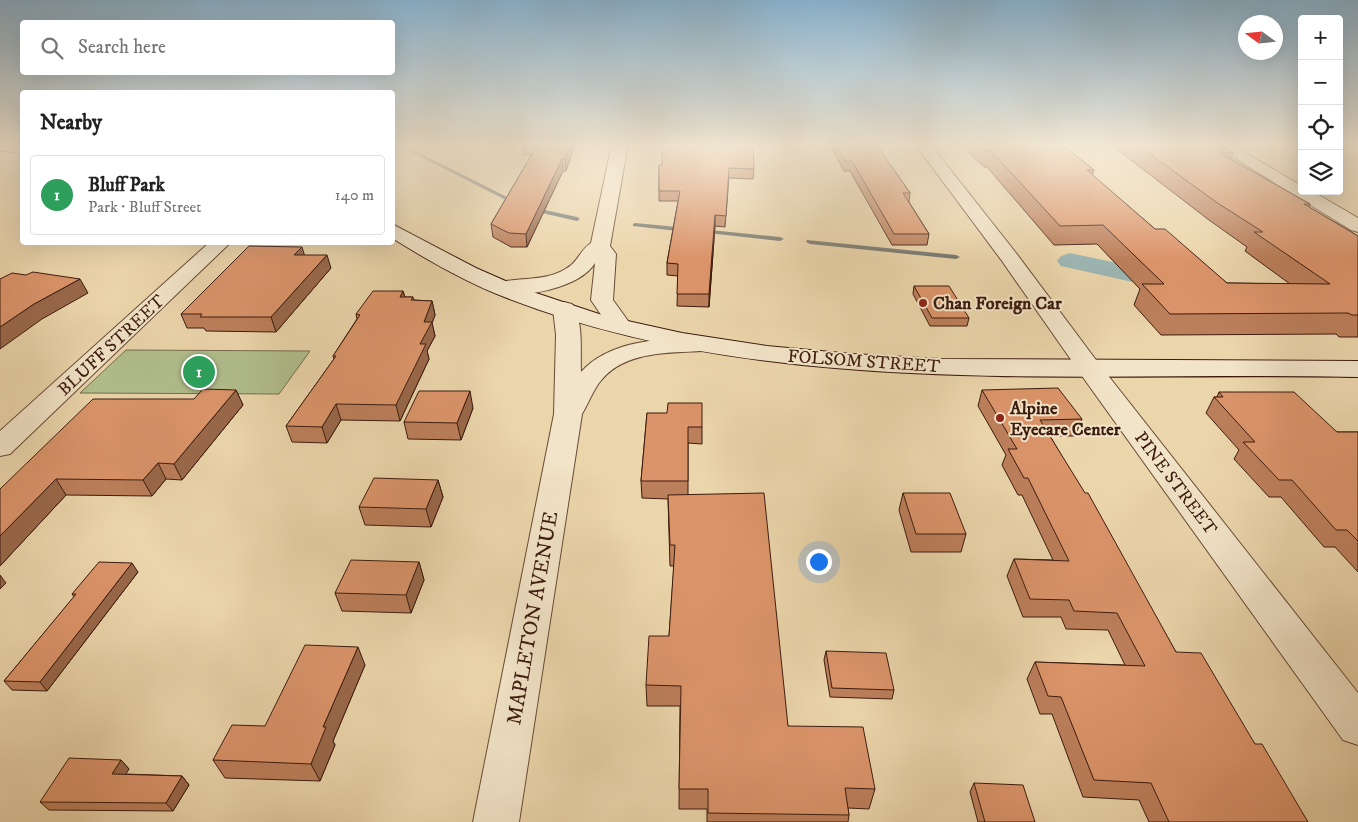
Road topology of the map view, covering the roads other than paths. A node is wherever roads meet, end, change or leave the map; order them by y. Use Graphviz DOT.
graph roads {
  1 [pos="612,182"];
  2 [pos="952,182"];
  3 [pos="1283,182"];
  4 [pos="1358,226"];
  5 [pos="395,232"];
  6 [pos="219,245"];
  7 [pos="600,246"];
  8 [pos="503,288"];
  9 [pos="564,309"];
  10 [pos="619,325"];
  11 [pos="703,344"];
  12 [pos="1090,369"];
  13 [pos="1358,369"];
  14 [pos="568,414"];
  15 [pos="0,447"];
  16 [pos="1358,726"];
  17 [pos="496,822"];
  1 -- 7 [label="street"];
  2 -- 12 [label="street, PINE STREET"];
  3 -- 4 [label="street"];
  5 -- 8 [label="street, FOLSOM STREET"];
  6 -- 15 [label="street, BLUFF STREET"];
  7 -- 8 [label="street"];
  7 -- 10 [label="street"];
  8 -- 9 [label="street, FOLSOM STREET"];
  9 -- 10 [label="street, FOLSOM STREET"];
  9 -- 14 [label="street, MAPLETON AVENUE"];
  10 -- 11 [label="street, FOLSOM STREET"];
  11 -- 12 [label="street, FOLSOM STREET"];
  11 -- 14 [label="street, MAPLETON AVENUE"];
  12 -- 13 [label="street, FOLSOM STREET"];
  12 -- 16 [label="street, PINE STREET"];
  14 -- 17 [label="street, MAPLETON AVENUE"];
}
